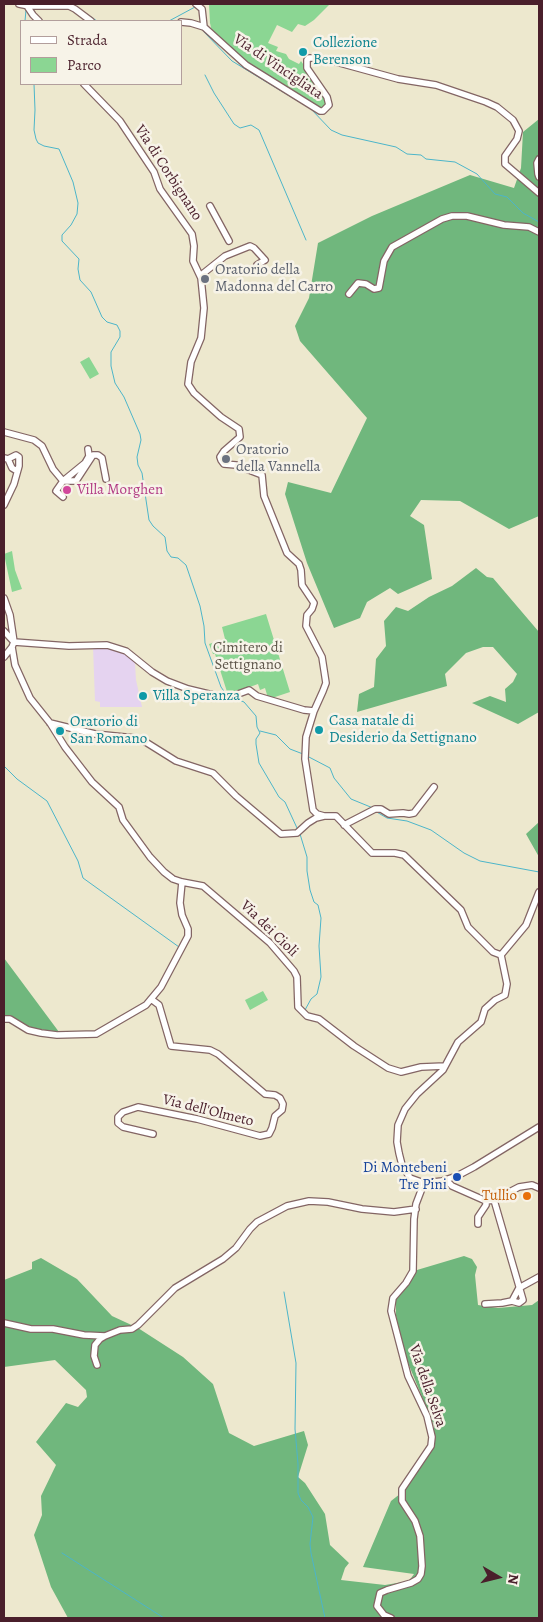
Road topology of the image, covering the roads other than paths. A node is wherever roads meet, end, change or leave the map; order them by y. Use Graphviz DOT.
graph roads {
  1 [pos="19,4"];
  2 [pos="196,4"];
  3 [pos="27,6"];
  4 [pos="38,20"];
  5 [pos="90,20"];
  6 [pos="182,22"];
  7 [pos="204,27"];
  8 [pos="85,85"];
  9 [pos="539,159"];
  10 [pos="539,177"];
  11 [pos="539,193"];
  12 [pos="210,206"];
  13 [pos="539,232"];
  14 [pos="232,246"];
  15 [pos="257,265"];
  16 [pos="200,276"];
  17 [pos="349,294"];
  18 [pos="4,432"];
  19 [pos="88,450"];
  20 [pos="6,459"];
  21 [pos="17,471"];
  22 [pos="106,479"];
  23 [pos="63,481"];
  24 [pos="63,497"];
  25 [pos="4,506"];
  26 [pos="4,598"];
  27 [pos="4,631"];
  28 [pos="13,645"];
  29 [pos="4,657"];
  30 [pos="314,711"];
  31 [pos="50,723"];
  32 [pos="434,787"];
  33 [pos="324,816"];
  34 [pos="344,825"];
  35 [pos="182,882"];
  36 [pos="539,892"];
  37 [pos="501,955"];
  38 [pos="151,999"];
  39 [pos="4,1019"];
  40 [pos="445,1066"];
  41 [pos="539,1127"];
  42 [pos="153,1134"];
  43 [pos="446,1180"];
  44 [pos="424,1183"];
  45 [pos="539,1188"];
  46 [pos="486,1200"];
  47 [pos="494,1200"];
  48 [pos="416,1209"];
  49 [pos="478,1224"];
  50 [pos="539,1277"];
  51 [pos="519,1288"];
  52 [pos="512,1301"];
  53 [pos="485,1304"];
  54 [pos="4,1323"];
  55 [pos="104,1336"];
  56 [pos="97,1365"];
  57 [pos="391,1618"];
  1 -- 3 [label="street"];
  2 -- 7 [label="street"];
  3 -- 4 [label="street"];
  3 -- 5 [label="street"];
  6 -- 7 [label="street, Via di Vincigliata"];
  7 -- 11 [label="street, Via di Vincigliata"];
  8 -- 16 [label="street, Via di Corbignano"];
  9 -- 10 [label="street"];
  12 -- 14 [label="street, Via di Corbignano"];
  13 -- 17 [label="street"];
  14 -- 15 [label="street"];
  14 -- 16 [label="street"];
  16 -- 30 [label="street, Via di Corbignano"];
  18 -- 23 [label="street"];
  19 -- 23 [label="street"];
  20 -- 21 [label="street"];
  20 -- 21 [label="street"];
  21 -- 25 [label="street"];
  22 -- 23 [label="street"];
  23 -- 24 [label="street"];
  26 -- 28 [label="street, Via dei Cioli"];
  27 -- 28 [label="street"];
  28 -- 29 [label="street"];
  28 -- 30 [label="street"];
  28 -- 31 [label="street, Via dei Cioli"];
  30 -- 33 [label="street"];
  31 -- 33 [label="street"];
  31 -- 35 [label="street, Via dei Cioli"];
  32 -- 34 [label="street"];
  33 -- 34 [label="street"];
  34 -- 37 [label="street"];
  35 -- 38 [label="street"];
  35 -- 40 [label="street, Via dei Cioli"];
  36 -- 37 [label="street"];
  37 -- 40 [label="street"];
  38 -- 39 [label="street"];
  38 -- 42 [label="street, Via dell'Olmeto"];
  40 -- 44 [label="street"];
  41 -- 43 [label="street"];
  43 -- 44 [label="street"];
  43 -- 46 [label="street"];
  44 -- 48 [label="street, Via della Selva"];
  45 -- 47 [label="street"];
  46 -- 47 [label="street"];
  46 -- 49 [label="street"];
  47 -- 51 [label="street"];
  48 -- 55 [label="street"];
  48 -- 57 [label="street, Via della Selva"];
  50 -- 51 [label="street"];
  51 -- 52 [label="street"];
  51 -- 52 [label="street"];
  52 -- 53 [label="street"];
  54 -- 55 [label="street"];
  55 -- 56 [label="street"];
}
